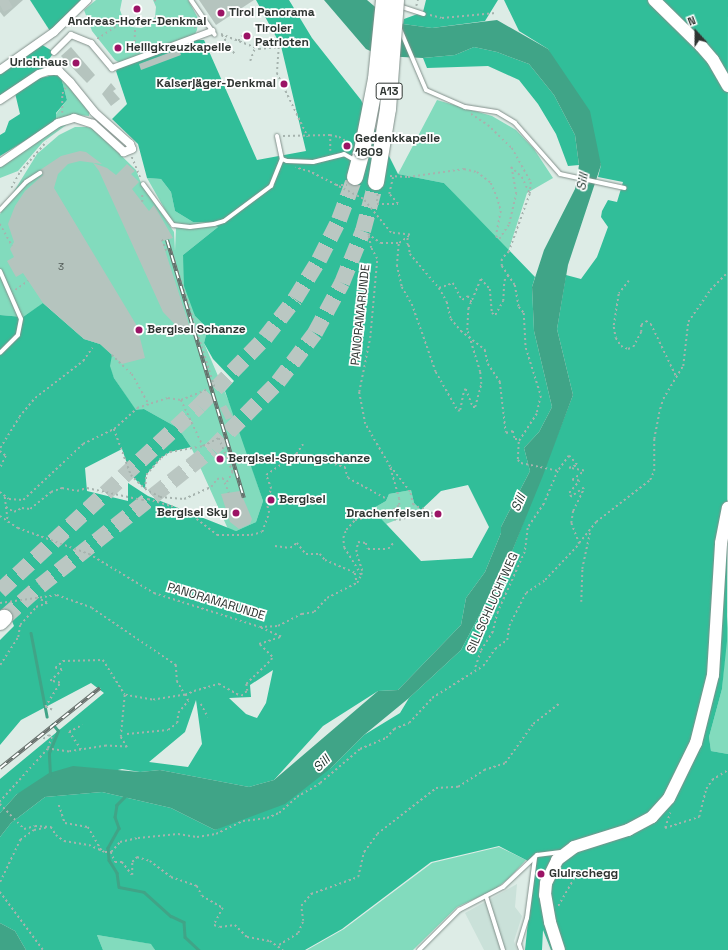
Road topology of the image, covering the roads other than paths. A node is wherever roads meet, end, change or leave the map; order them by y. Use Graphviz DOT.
graph roads {
  1 [pos="87,0"];
  2 [pos="191,0"];
  3 [pos="388,0"];
  4 [pos="654,0"];
  5 [pos="424,14"];
  6 [pos="212,32"];
  7 [pos="54,52"];
  8 [pos="0,70"];
  9 [pos="728,86"];
  10 [pos="0,100"];
  11 [pos="277,136"];
  12 [pos="282,159"];
  13 [pos="0,163"];
  14 [pos="359,164"];
  15 [pos="40,173"];
  16 [pos="376,182"];
  17 [pos="143,184"];
  18 [pos="624,188"];
  19 [pos="0,210"];
  20 [pos="0,271"];
  21 [pos="0,353"];
  22 [pos="728,508"];
  23 [pos="563,852"];
  24 [pos="535,857"];
  25 [pos="486,896"];
  26 [pos="419,950"];
  27 [pos="503,950"];
  28 [pos="521,950"];
  29 [pos="559,950"];
  1 -- 8 [label="street"];
  2 -- 6 [label="lane"];
  3 -- 5 [label="lane"];
  3 -- 14 [label="highway, A13, bridge"];
  3 -- 16 [label="highway, A13, bridge"];
  3 -- 18 [label="lane"];
  4 -- 9 [label="main road"];
  6 -- 7 [label="street"];
  10 -- 13 [label="street"];
  11 -- 12 [label="lane"];
  12 -- 14 [label="lane"];
  12 -- 17 [label="lane"];
  15 -- 19 [label="lane"];
  20 -- 21 [label="lane"];
  22 -- 23 [label="main road"];
  23 -- 24 [label="lane"];
  23 -- 29 [label="main road"];
  24 -- 25 [label="lane"];
  24 -- 28 [label="lane"];
  25 -- 26 [label="lane"];
  25 -- 27 [label="lane"];
}
